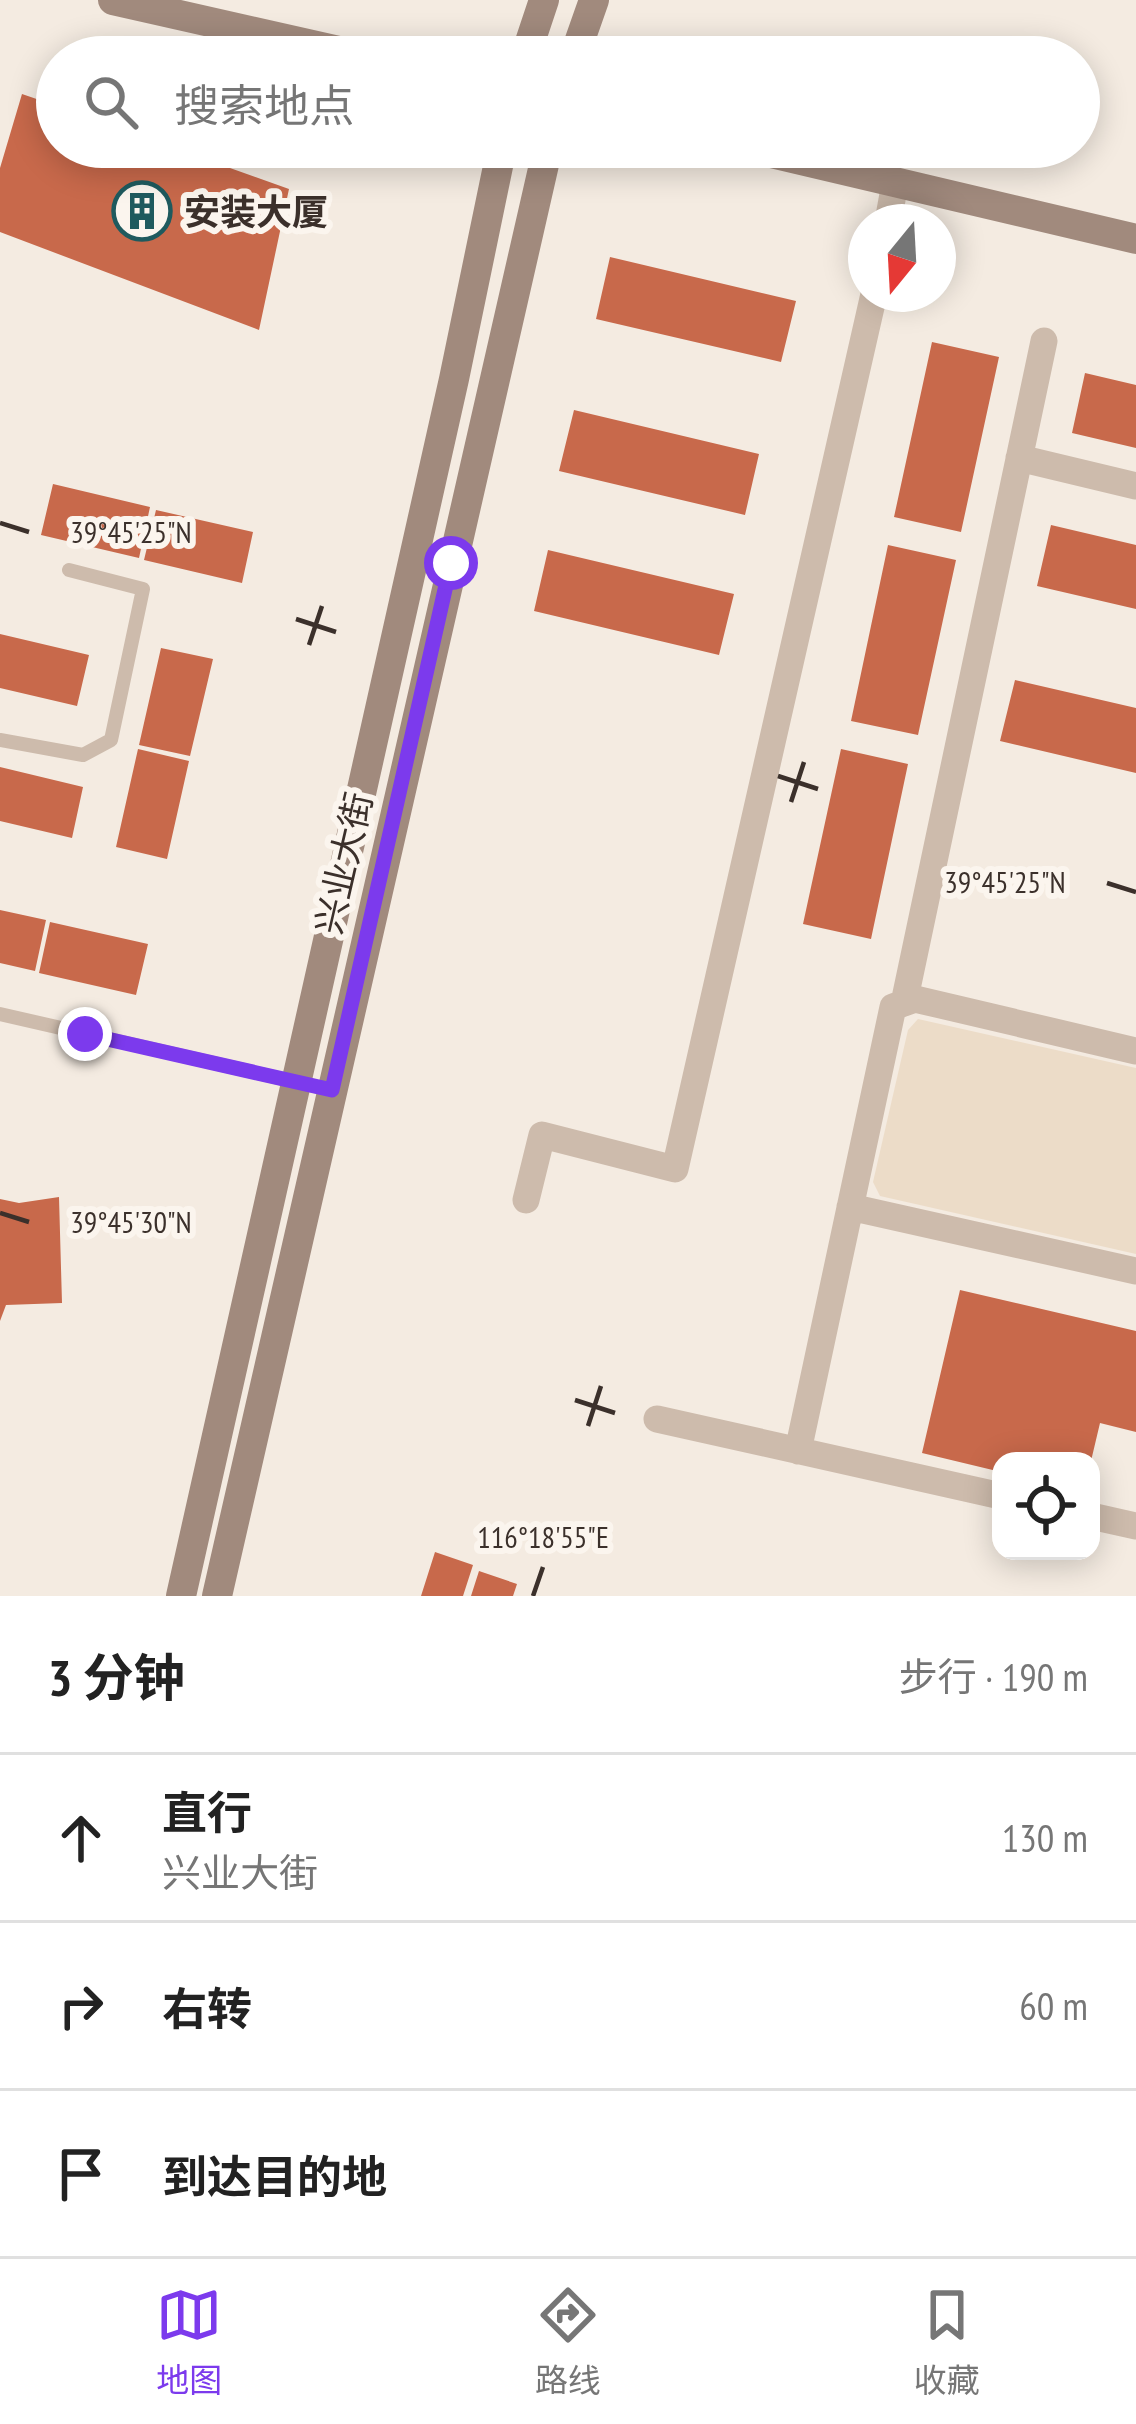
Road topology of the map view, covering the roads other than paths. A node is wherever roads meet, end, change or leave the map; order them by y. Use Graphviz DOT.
graph roads {
  1 [pos="113,0"];
  2 [pos="544,0"];
  3 [pos="594,0"];
  4 [pos="272,36"];
  5 [pos="532,36"];
  6 [pos="581,36"];
  7 [pos="497,168"];
  8 [pos="543,168"];
  9 [pos="833,168"];
  10 [pos="895,183"];
  11 [pos="891,204"];
  12 [pos="1136,239"];
  13 [pos="870,312"];
  14 [pos="1044,341"];
  15 [pos="1019,458"];
  16 [pos="1136,486"];
  17 [pos="69,570"];
  18 [pos="0,740"];
  19 [pos="904,1003"];
  20 [pos="0,1014"];
  21 [pos="1136,1051"];
  22 [pos="297,1083"];
  23 [pos="332,1090"];
  24 [pos="526,1200"];
  25 [pos="850,1207"];
  26 [pos="1136,1271"];
  27 [pos="657,1419"];
  28 [pos="797,1450"];
  29 [pos="992,1494"];
  30 [pos="1100,1518"];
  31 [pos="1136,1526"];
  32 [pos="181,1596"];
  33 [pos="217,1596"];
  1 -- 4 [label="main road"];
  2 -- 5 [label="main road"];
  3 -- 6 [label="main road"];
  7 -- 22 [label="main road, 兴业大街"];
  8 -- 23 [label="main road, 兴业大街"];
  9 -- 10 [label="main road"];
  10 -- 11 [label="street"];
  10 -- 12 [label="main road"];
  13 -- 24 [label="street"];
  14 -- 15 [label="street"];
  15 -- 16 [label="street"];
  15 -- 19 [label="street"];
  17 -- 18 [label="lane"];
  19 -- 21 [label="street"];
  19 -- 25 [label="street"];
  20 -- 22 [label="lane"];
  22 -- 23 [label="lane"];
  22 -- 32 [label="main road, 兴业大街"];
  23 -- 33 [label="main road, 兴业大街"];
  25 -- 26 [label="street"];
  25 -- 28 [label="street"];
  27 -- 28 [label="street"];
  28 -- 29 [label="street"];
  30 -- 31 [label="street"];
}
